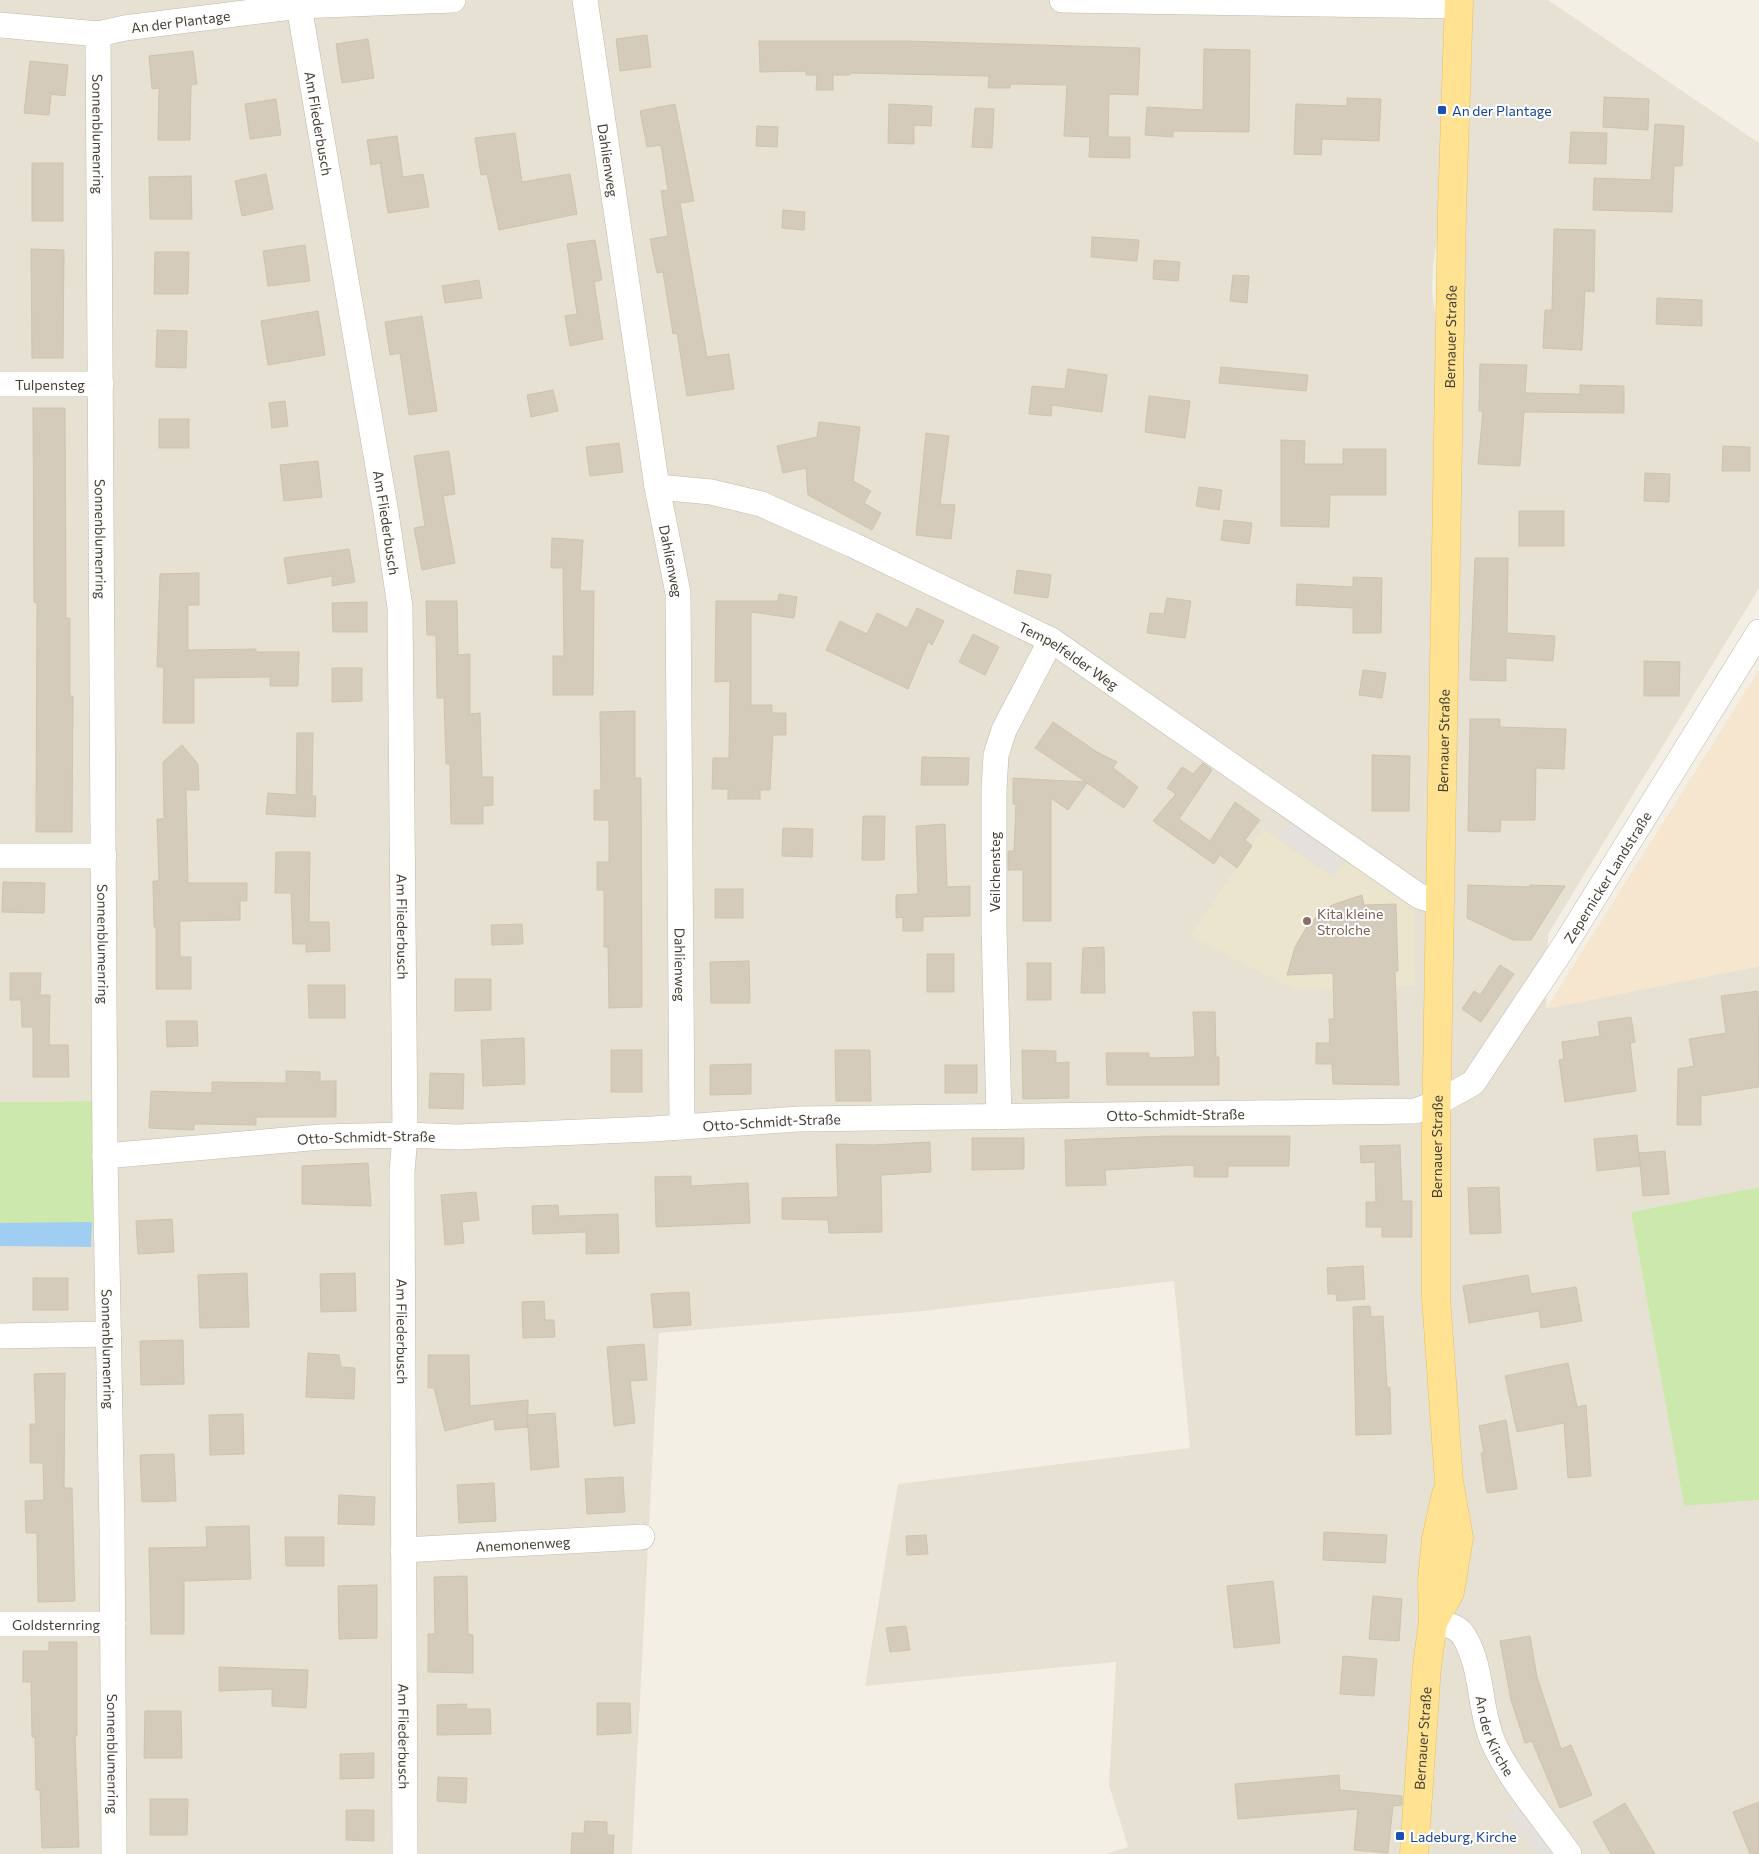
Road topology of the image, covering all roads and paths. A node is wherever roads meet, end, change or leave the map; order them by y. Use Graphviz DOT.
graph roads {
  1 [pos="453,0"];
  2 [pos="585,0"];
  3 [pos="1062,0"];
  4 [pos="1459,3"];
  5 [pos="299,6"];
  6 [pos="0,26"];
  7 [pos="98,34"];
  8 [pos="0,384"];
  9 [pos="101,384"];
  10 [pos="656,487"];
  11 [pos="1759,632"];
  12 [pos="1051,640"];
  13 [pos="0,856"];
  14 [pos="104,856"];
  15 [pos="1441,903"];
  16 [pos="1437,1103"];
  17 [pos="999,1117"];
  18 [pos="682,1127"];
  19 [pos="405,1135"];
  20 [pos="105,1156"];
  21 [pos="109,1334"];
  22 [pos="0,1336"];
  23 [pos="642,1537"];
  24 [pos="403,1550"];
  25 [pos="1433,1622"];
  26 [pos="0,1624"];
  27 [pos="113,1624"];
  28 [pos="114,1854"];
  29 [pos="405,1854"];
  30 [pos="1414,1854"];
  31 [pos="1569,1854"];
  1 -- 5 [label="street, An der Plantage"];
  2 -- 10 [label="street, Dahlienweg"];
  3 -- 4 [label="street"];
  4 -- 15 [label="main road, Bernauer Straße"];
  5 -- 7 [label="street, An der Plantage"];
  5 -- 19 [label="street, Am Fliederbusch"];
  6 -- 7 [label="street, An der Plantage"];
  7 -- 9 [label="street, Sonnenblumenring"];
  8 -- 9 [label="street, Tulpensteg"];
  9 -- 14 [label="street, Sonnenblumenring"];
  10 -- 12 [label="street, Tempelfelder Weg"];
  10 -- 18 [label="street, Dahlienweg"];
  11 -- 16 [label="street, Zepernicker Landstraße"];
  12 -- 15 [label="street, Tempelfelder Weg"];
  12 -- 17 [label="street, Veilchensteg"];
  13 -- 14 [label="street"];
  14 -- 20 [label="street, Sonnenblumenring"];
  15 -- 16 [label="main road, Bernauer Straße"];
  16 -- 17 [label="street, Otto-Schmidt-Straße"];
  16 -- 25 [label="main road, Bernauer Straße"];
  17 -- 18 [label="street, Otto-Schmidt-Straße"];
  18 -- 19 [label="street, Otto-Schmidt-Straße"];
  19 -- 20 [label="street, Otto-Schmidt-Straße"];
  19 -- 24 [label="street, Am Fliederbusch"];
  20 -- 21 [label="street, Sonnenblumenring"];
  21 -- 22 [label="street"];
  21 -- 27 [label="street, Sonnenblumenring"];
  23 -- 24 [label="street, Anemonenweg"];
  24 -- 29 [label="street, Am Fliederbusch"];
  25 -- 30 [label="main road, Bernauer Straße"];
  25 -- 31 [label="street, An der Kirche"];
  26 -- 27 [label="street, Goldsternring"];
  27 -- 28 [label="street, Sonnenblumenring"];
}
